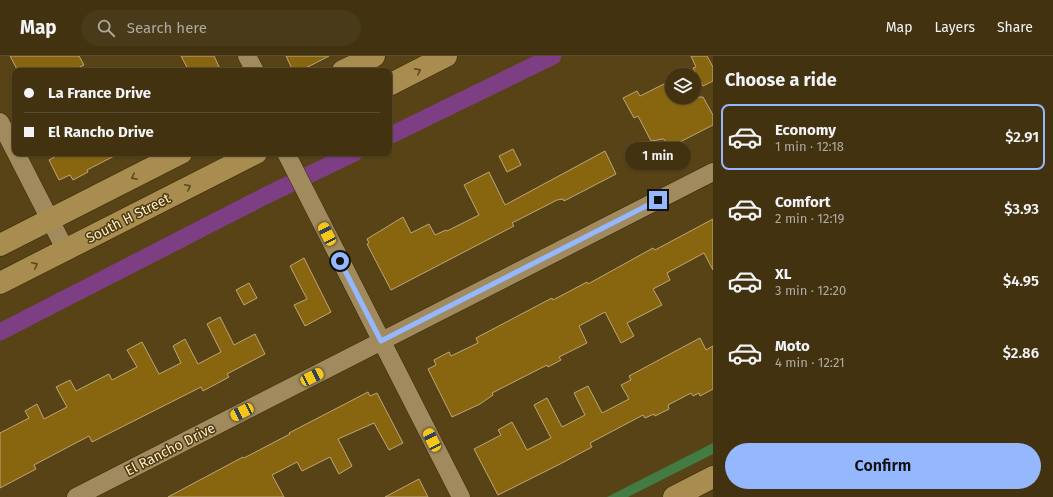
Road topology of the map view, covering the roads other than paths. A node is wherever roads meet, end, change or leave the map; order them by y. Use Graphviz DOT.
graph roads {
  1 [pos="247,56"];
  2 [pos="374,56"];
  3 [pos="446,56"];
  4 [pos="253,68"];
  5 [pos="349,68"];
  6 [pos="392,83"];
  7 [pos="0,122"];
  8 [pos="12,146"];
  9 [pos="17,156"];
  10 [pos="175,156"];
  11 [pos="250,156"];
  12 [pos="290,160"];
  13 [pos="713,172"];
  14 [pos="50,220"];
  15 [pos="0,246"];
  16 [pos="65,249"];
  17 [pos="0,283"];
  18 [pos="381,341"];
  19 [pos="713,477"];
  20 [pos="76,497"];
  21 [pos="461,497"];
  22 [pos="674,497"];
  1 -- 4 [label="street"];
  2 -- 5 [label="street"];
  6 -- 3 [label="street, one-way"];
  7 -- 8 [label="street"];
  9 -- 14 [label="street"];
  10 -- 14 [label="street, one-way"];
  16 -- 11 [label="street, South H Street, one-way"];
  12 -- 18 [label="street"];
  13 -- 18 [label="street, El Rancho Drive"];
  14 -- 15 [label="street"];
  14 -- 16 [label="street"];
  17 -- 16 [label="street, South H Street, one-way"];
  18 -- 20 [label="street, El Rancho Drive"];
  18 -- 21 [label="street"];
  19 -- 22 [label="street"];
}
